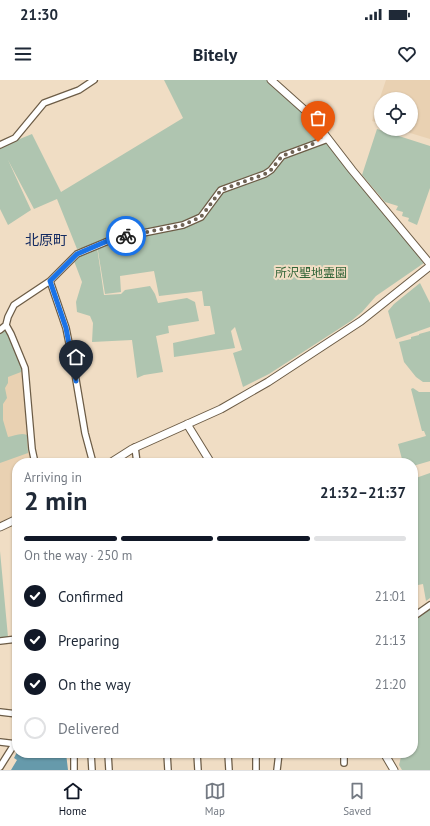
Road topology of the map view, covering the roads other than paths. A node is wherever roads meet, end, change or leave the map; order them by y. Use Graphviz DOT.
graph roads {
  1 [pos="94,80"];
  2 [pos="271,80"];
  3 [pos="328,138"];
  4 [pos="0,145"];
  5 [pos="430,265"];
  6 [pos="50,281"];
  7 [pos="6,326"];
  8 [pos="0,330"];
  9 [pos="188,424"];
  10 [pos="135,447"];
  11 [pos="34,458"];
  12 [pos="92,458"];
  13 [pos="118,458"];
  14 [pos="136,458"];
  15 [pos="208,458"];
  16 [pos="12,522"];
  17 [pos="0,527"];
  18 [pos="430,605"];
  19 [pos="418,613"];
  20 [pos="12,640"];
  21 [pos="0,641"];
  22 [pos="0,712"];
  23 [pos="12,713"];
  24 [pos="0,742"];
  25 [pos="12,743"];
  26 [pos="12,749"];
  27 [pos="74,758"];
  28 [pos="92,758"];
  29 [pos="108,758"];
  30 [pos="167,758"];
  31 [pos="197,758"];
  32 [pos="228,758"];
  33 [pos="256,758"];
  34 [pos="279,758"];
  35 [pos="344,758"];
  36 [pos="387,758"];
  37 [pos="344,763"];
  38 [pos="0,767"];
  39 [pos="74,770"];
  40 [pos="92,770"];
  41 [pos="109,770"];
  42 [pos="168,770"];
  43 [pos="198,770"];
  44 [pos="229,770"];
  45 [pos="256,770"];
  46 [pos="276,770"];
  47 [pos="394,770"];
  1 -- 4 [label="street"];
  2 -- 3 [label="street"];
  3 -- 5 [label="street"];
  3 -- 6 [label="street"];
  5 -- 9 [label="street"];
  6 -- 7 [label="street"];
  6 -- 12 [label="street"];
  7 -- 8 [label="street"];
  7 -- 11 [label="street"];
  9 -- 10 [label="street"];
  9 -- 15 [label="street"];
  10 -- 13 [label="street"];
  10 -- 14 [label="street"];
  16 -- 17 [label="street"];
  18 -- 19 [label="street"];
  20 -- 21 [label="street"];
  22 -- 23 [label="street"];
  24 -- 25 [label="street"];
  26 -- 38 [label="street"];
  27 -- 39 [label="street"];
  28 -- 40 [label="street"];
  29 -- 41 [label="street"];
  30 -- 42 [label="street"];
  31 -- 43 [label="street"];
  32 -- 44 [label="street"];
  33 -- 45 [label="street"];
  34 -- 46 [label="street"];
  35 -- 37 [label="street"];
  36 -- 47 [label="street"];
}
